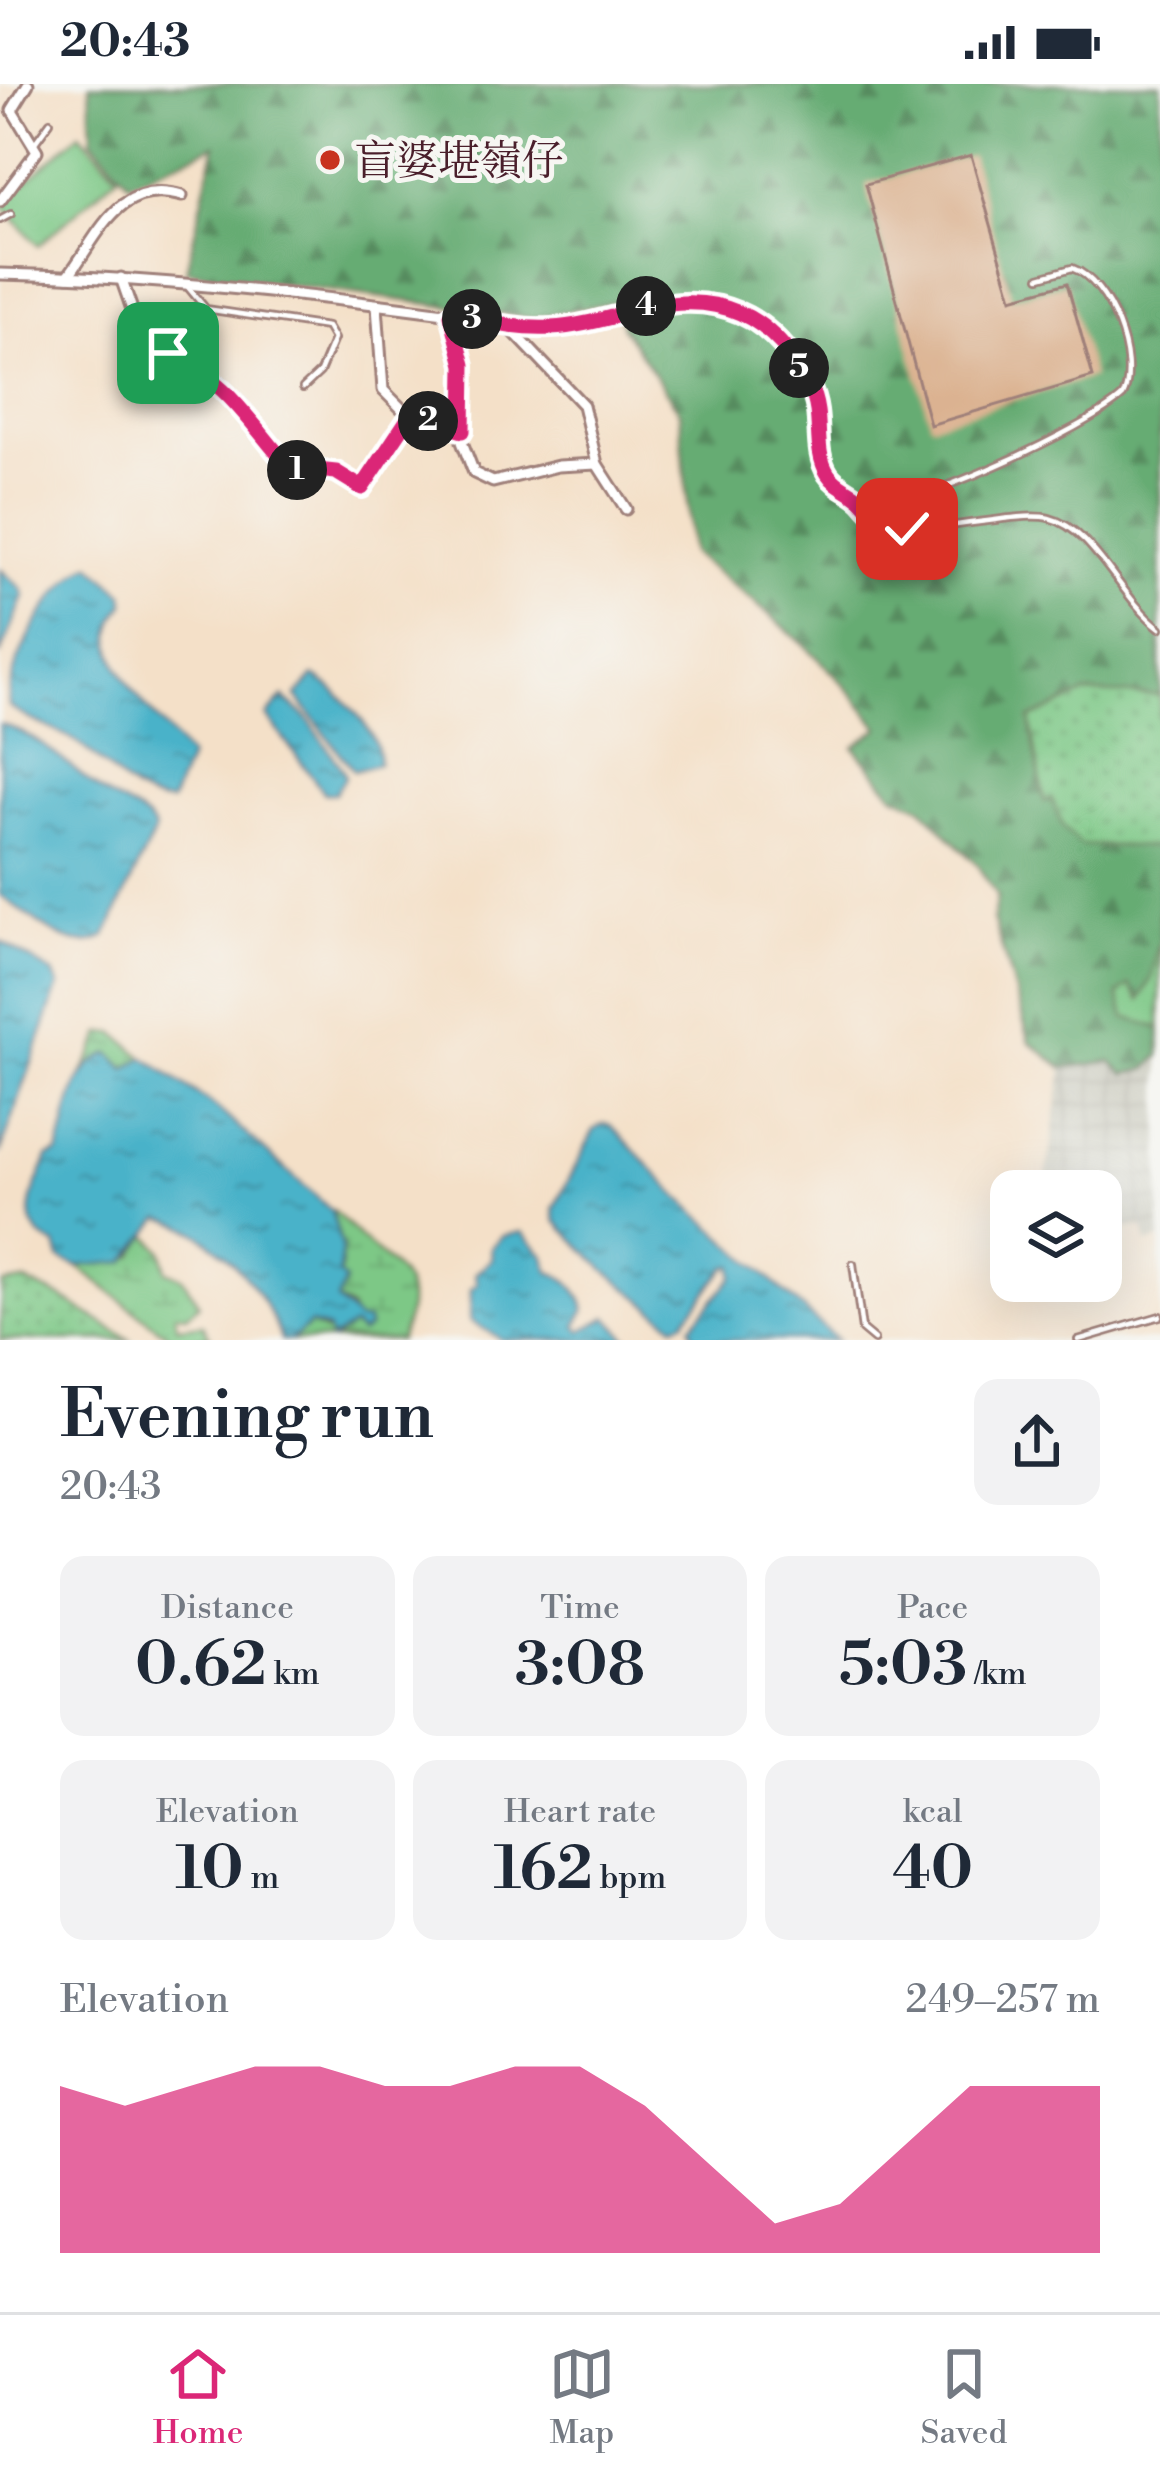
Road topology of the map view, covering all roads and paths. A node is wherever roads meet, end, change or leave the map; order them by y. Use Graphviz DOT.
graph roads {
  1 [pos="28,84"];
  2 [pos="50,122"];
  3 [pos="34,144"];
  4 [pos="4,186"];
  5 [pos="182,196"];
  6 [pos="0,201"];
  7 [pos="11,214"];
  8 [pos="0,220"];
  9 [pos="0,274"];
  10 [pos="68,276"];
  11 [pos="1040,277"];
  12 [pos="121,278"];
  13 [pos="187,286"];
  14 [pos="377,306"];
  15 [pos="451,315"];
  16 [pos="507,325"];
  17 [pos="303,388"];
  18 [pos="410,416"];
  19 [pos="463,431"];
  20 [pos="597,464"];
  21 [pos="862,502"];
  22 [pos="626,508"];
  23 [pos="1160,628"];
  24 [pos="853,1264"];
  25 [pos="1160,1316"];
  26 [pos="874,1340"];
  27 [pos="1078,1340"];
  1 -- 3 [label="street"];
  2 -- 3 [label="lane"];
  3 -- 4 [label="street"];
  4 -- 6 [label="street"];
  5 -- 10 [label="street"];
  7 -- 8 [label="lane"];
  9 -- 10 [label="street"];
  10 -- 12 [label="street"];
  11 -- 21 [label="lane"];
  12 -- 13 [label="street"];
  12 -- 18 [label="street"];
  13 -- 14 [label="street"];
  13 -- 17 [label="lane"];
  14 -- 15 [label="street"];
  14 -- 18 [label="street"];
  15 -- 16 [label="street"];
  15 -- 19 [label="street"];
  16 -- 20 [label="street"];
  16 -- 21 [label="street"];
  18 -- 19 [label="street"];
  19 -- 20 [label="street"];
  20 -- 22 [label="street"];
  21 -- 23 [label="lane"];
  24 -- 26 [label="lane"];
  25 -- 27 [label="lane"];
}
